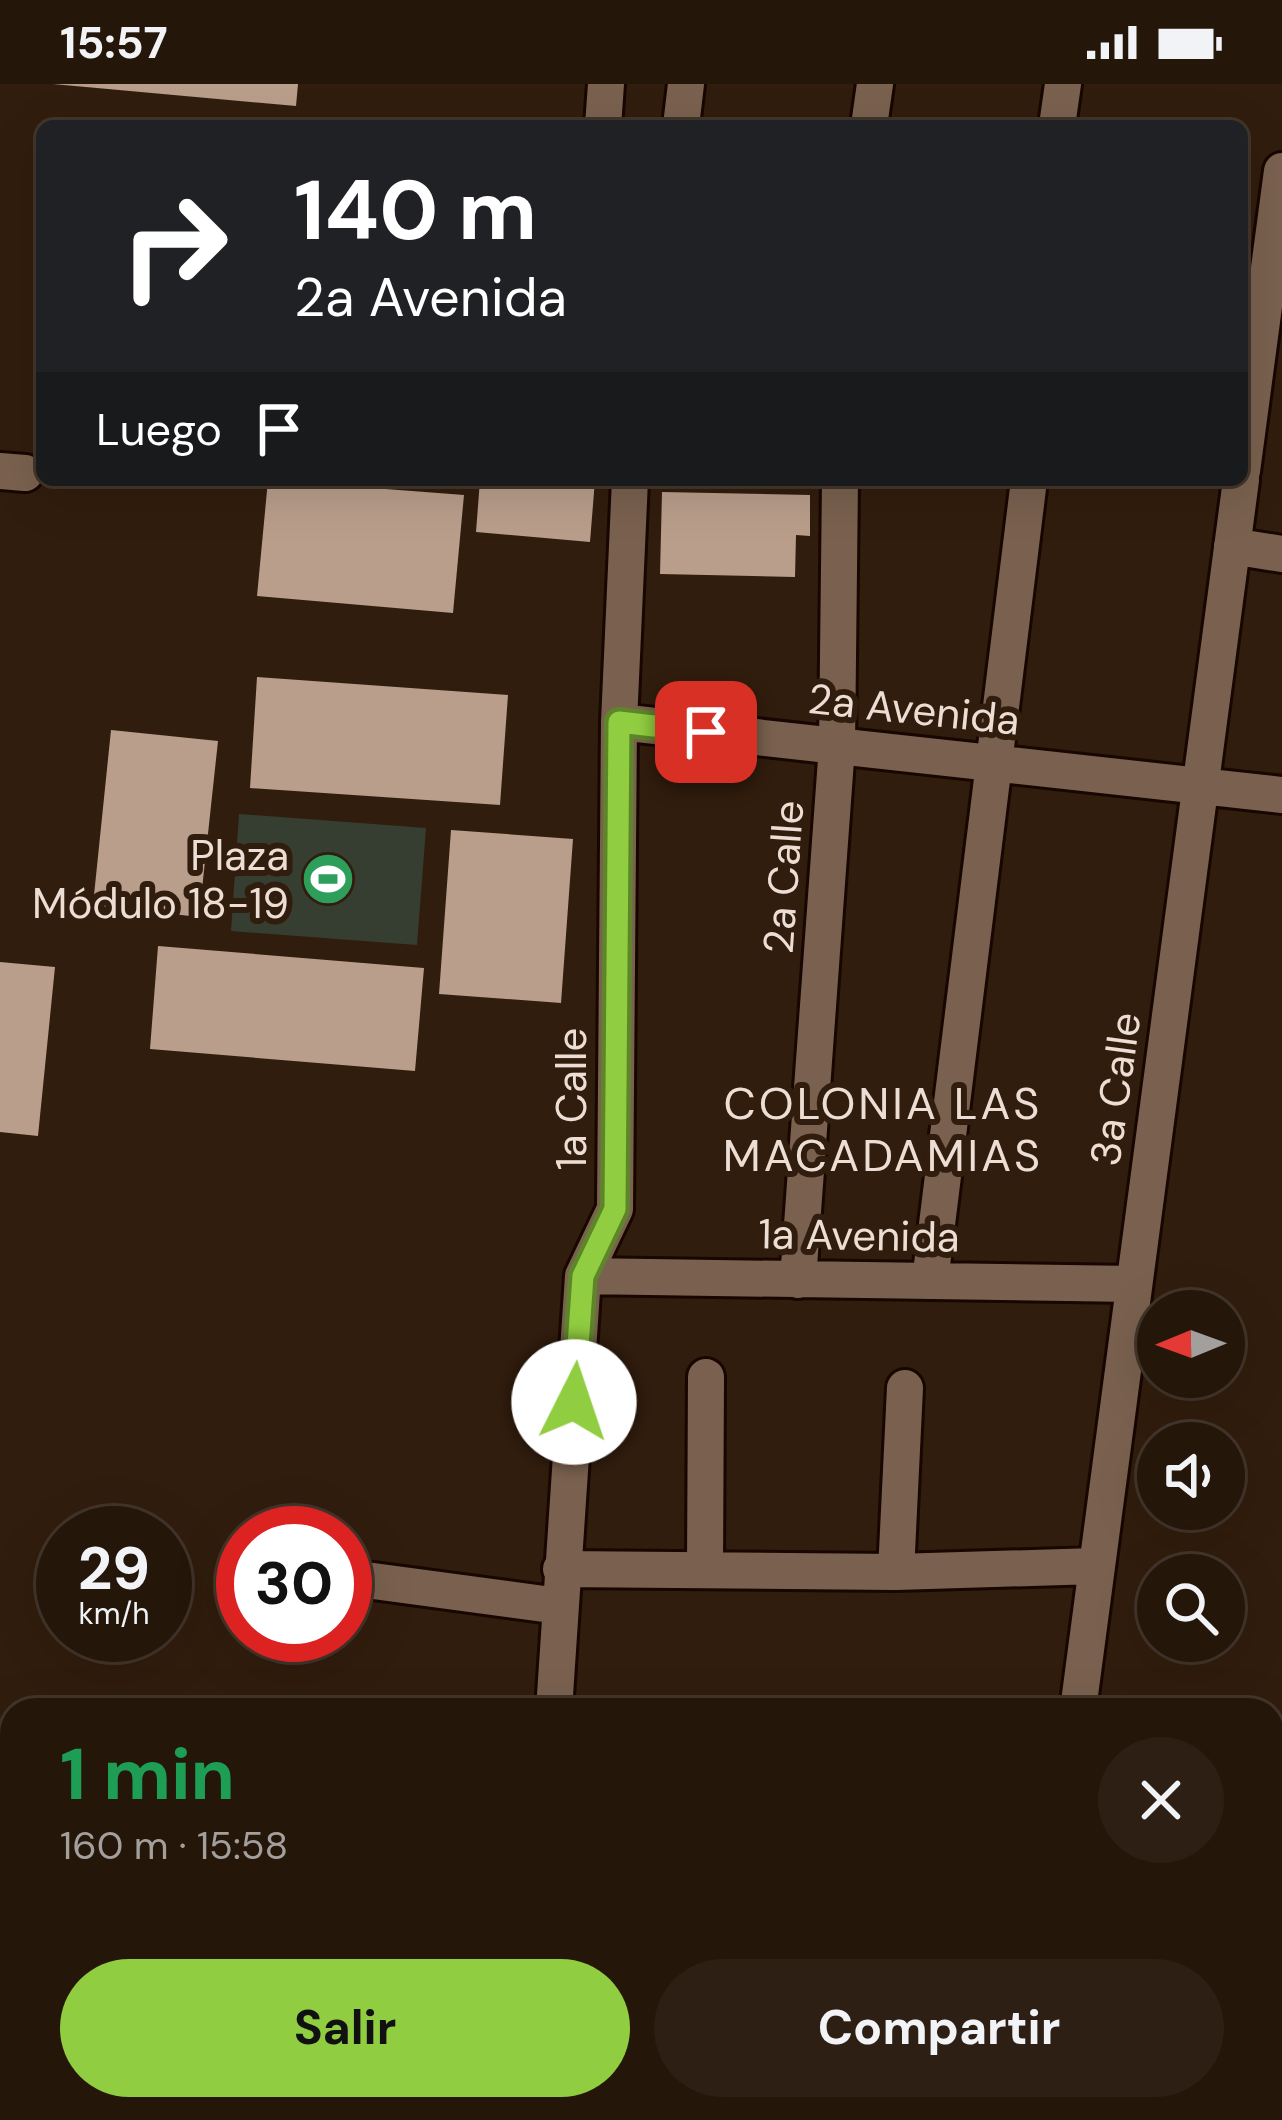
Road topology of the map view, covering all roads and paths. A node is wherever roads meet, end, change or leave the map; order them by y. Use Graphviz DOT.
graph roads {
  1 [pos="606,84"];
  2 [pos="686,84"];
  3 [pos="875,84"];
  4 [pos="1063,84"];
  5 [pos="603,120"];
  6 [pos="672,120"];
  7 [pos="870,120"];
  8 [pos="1058,120"];
  9 [pos="1282,172"];
  10 [pos="1258,223"];
  11 [pos="1272,328"];
  12 [pos="1248,408"];
  13 [pos="630,486"];
  14 [pos="839,486"];
  15 [pos="1029,486"];
  16 [pos="1240,486"];
  17 [pos="1232,546"];
  18 [pos="1282,554"];
  19 [pos="619,722"];
  20 [pos="838,746"];
  21 [pos="994,764"];
  22 [pos="1200,786"];
  23 [pos="1282,795"];
  24 [pos="583,1276"];
  25 [pos="798,1280"];
  26 [pos="930,1281"];
  27 [pos="1134,1284"];
  28 [pos="706,1377"];
  29 [pos="905,1388"];
  30 [pos="1096,1566"];
  31 [pos="705,1569"];
  32 [pos="896,1571"];
  33 [pos="372,1579"];
  34 [pos="560,1588"];
  35 [pos="555,1698"];
  36 [pos="1080,1698"];
  1 -- 5 [label="street"];
  2 -- 6 [label="street"];
  3 -- 7 [label="street"];
  4 -- 8 [label="street"];
  9 -- 10 [label="street"];
  10 -- 11 [label="street"];
  11 -- 12 [label="street"];
  13 -- 19 [label="street, 1a Calle"];
  14 -- 20 [label="street, 2a Calle"];
  15 -- 21 [label="street"];
  16 -- 17 [label="street, 3a Calle"];
  17 -- 18 [label="street"];
  17 -- 22 [label="street, 3a Calle"];
  19 -- 20 [label="street, 2a Avenida"];
  19 -- 24 [label="street, 1a Calle"];
  20 -- 21 [label="street, 2a Avenida"];
  20 -- 25 [label="street, 2a Calle"];
  21 -- 22 [label="street, 2a Avenida"];
  21 -- 26 [label="street"];
  22 -- 23 [label="street"];
  22 -- 27 [label="street, 3a Calle"];
  24 -- 25 [label="street, 1a Avenida"];
  24 -- 34 [label="street, 1a Calle"];
  25 -- 26 [label="street, 1a Avenida"];
  26 -- 27 [label="street, 1a Avenida"];
  27 -- 30 [label="street, 3a Calle"];
  28 -- 31 [label="street"];
  29 -- 32 [label="street"];
  30 -- 32 [label="street"];
  30 -- 36 [label="street, 3a Calle"];
  31 -- 32 [label="street"];
  31 -- 34 [label="street"];
  33 -- 34 [label="street"];
  34 -- 35 [label="street, 1a Calle"];
}
